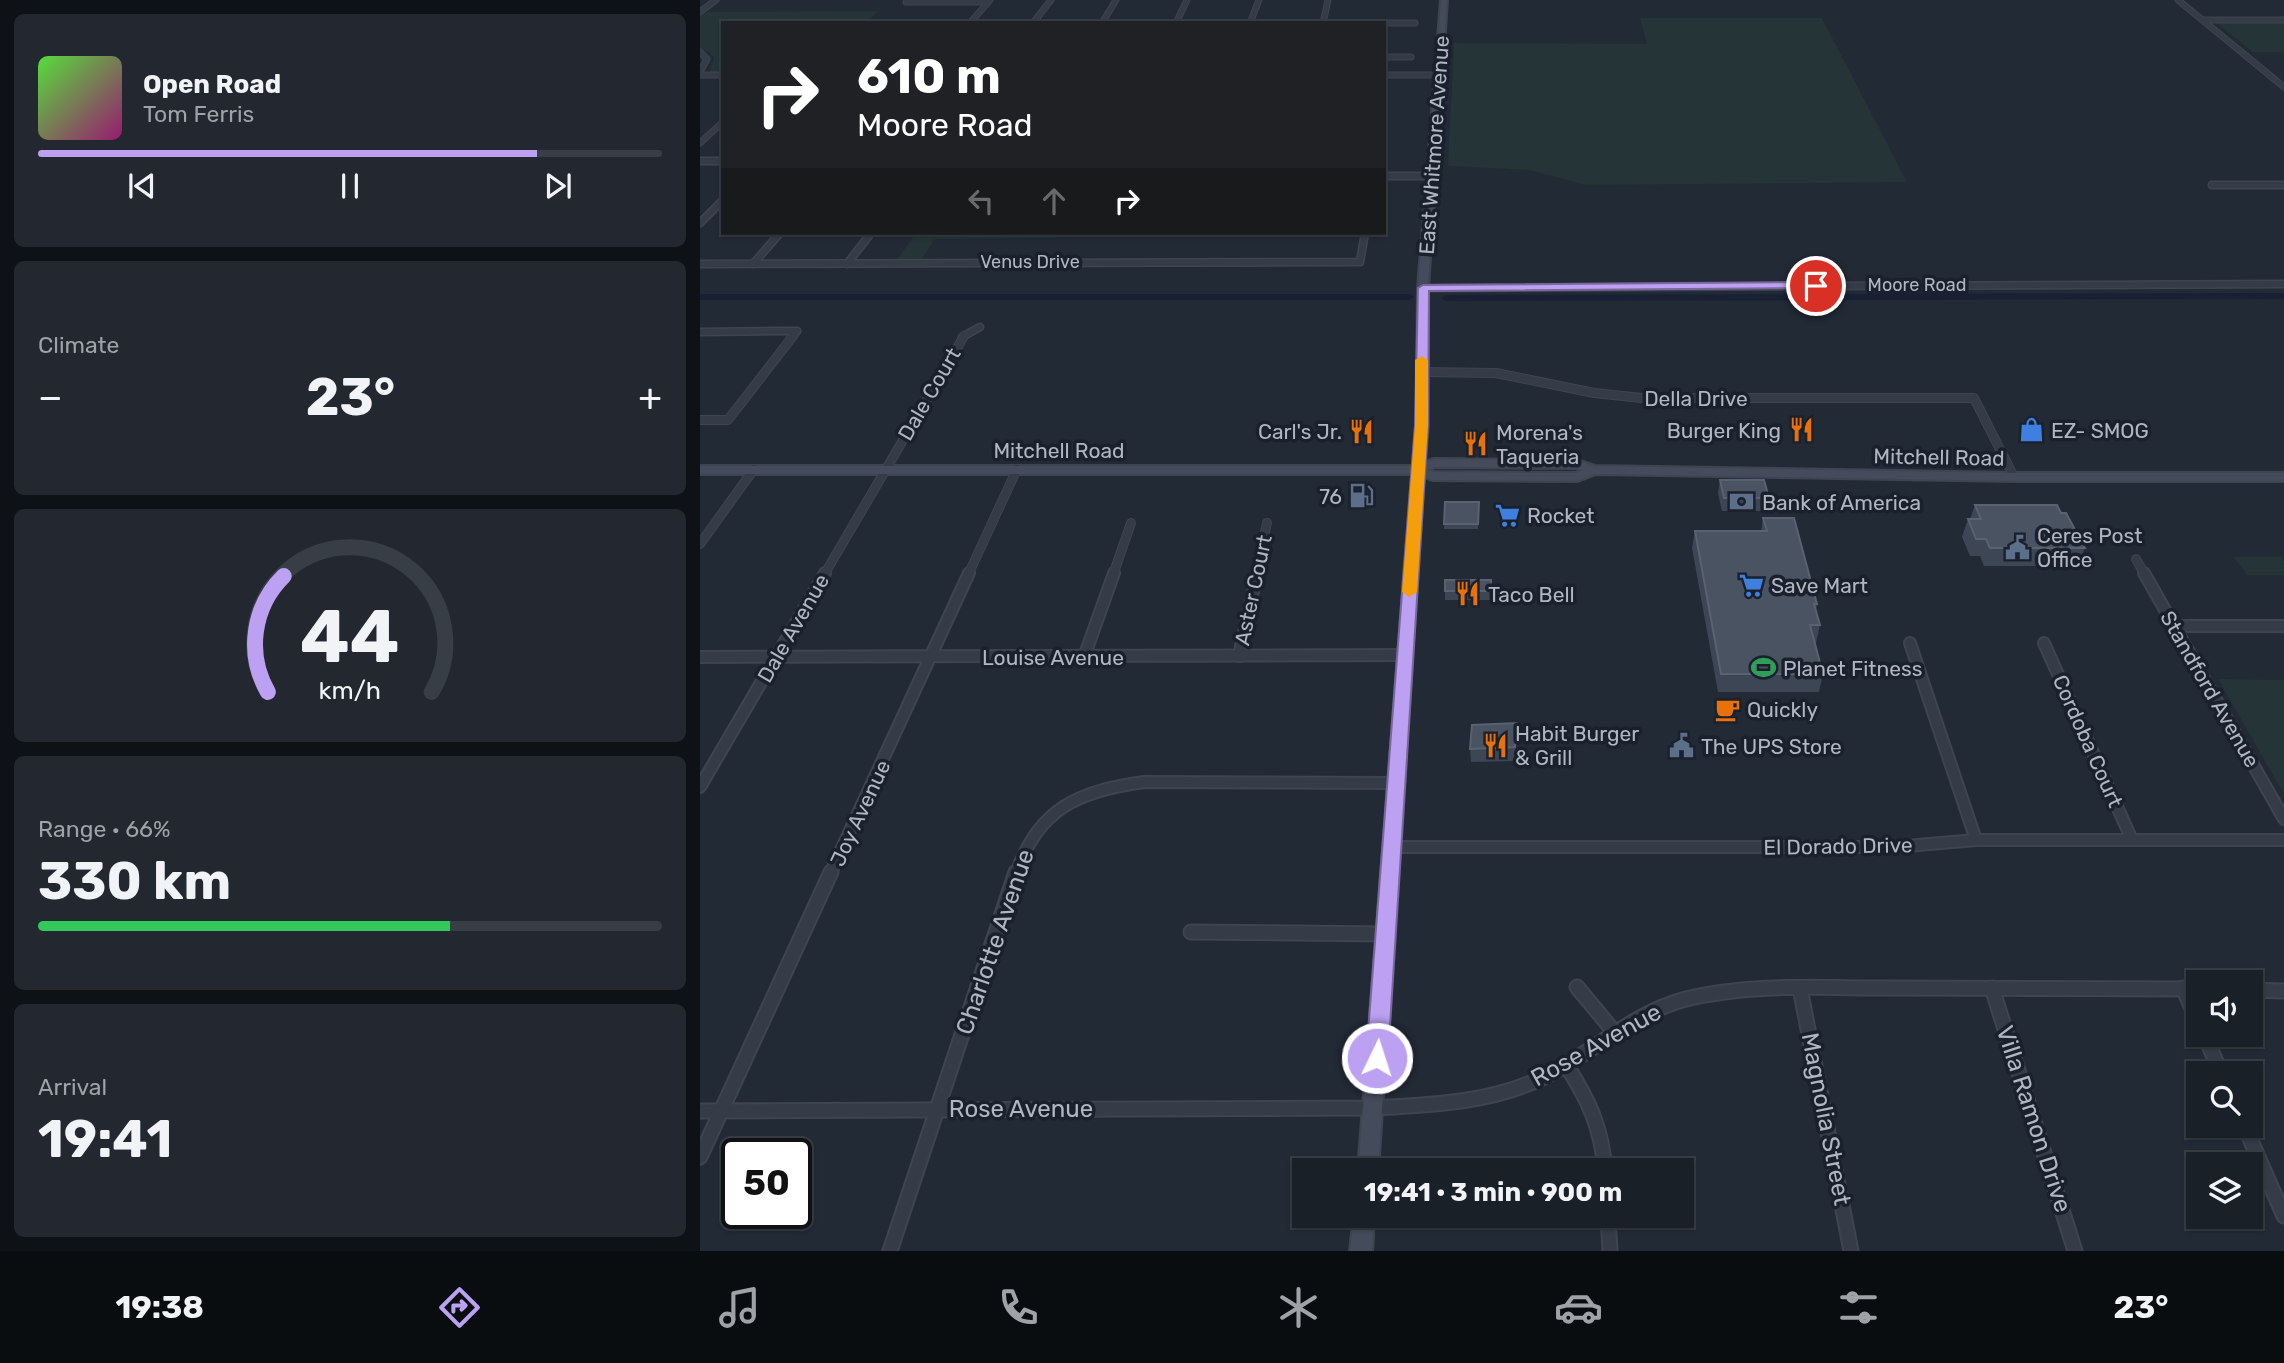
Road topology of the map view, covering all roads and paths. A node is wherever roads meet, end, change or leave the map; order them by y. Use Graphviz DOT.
graph roads {
  1 [pos="716,0"];
  2 [pos="1051,0"];
  3 [pos="1116,0"];
  4 [pos="1187,0"];
  5 [pos="1259,0"];
  6 [pos="1328,0"];
  7 [pos="1444,0"];
  8 [pos="2178,0"];
  9 [pos="989,1"];
  10 [pos="906,2"];
  11 [pos="700,4"];
  12 [pos="710,4"];
  13 [pos="700,12"];
  14 [pos="2202,20"];
  15 [pos="2284,20"];
  16 [pos="972,21"];
  17 [pos="1035,21"];
  18 [pos="1103,21"];
  19 [pos="1177,21"];
  20 [pos="1251,21"];
  21 [pos="1323,21"];
  22 [pos="1386,23"];
  23 [pos="1415,23"];
  24 [pos="700,52"];
  25 [pos="1386,57"];
  26 [pos="1411,57"];
  27 [pos="700,74"];
  28 [pos="721,75"];
  29 [pos="1386,75"];
  30 [pos="1439,75"];
  31 [pos="2284,87"];
  32 [pos="721,124"];
  33 [pos="700,143"];
  34 [pos="700,160"];
  35 [pos="721,160"];
  36 [pos="1386,176"];
  37 [pos="1431,176"];
  38 [pos="2213,185"];
  39 [pos="2284,185"];
  40 [pos="721,202"];
  41 [pos="700,223"];
  42 [pos="778,235"];
  43 [pos="869,235"];
  44 [pos="1365,235"];
  45 [pos="700,264"];
  46 [pos="753,264"];
  47 [pos="847,264"];
  48 [pos="2284,284"];
  49 [pos="1423,288"];
  50 [pos="980,327"];
  51 [pos="700,332"];
  52 [pos="1421,372"];
  53 [pos="700,420"];
  54 [pos="754,469"];
  55 [pos="886,469"];
  56 [pos="1017,469"];
  57 [pos="700,470"];
  58 [pos="1418,470"];
  59 [pos="2014,477"];
  60 [pos="2284,477"];
  61 [pos="1131,523"];
  62 [pos="1267,523"];
  63 [pos="700,544"];
  64 [pos="2136,559"];
  65 [pos="2174,626"];
  66 [pos="2284,626"];
  67 [pos="1910,643"];
  68 [pos="2044,643"];
  69 [pos="1405,655"];
  70 [pos="1239,656"];
  71 [pos="700,657"];
  72 [pos="777,657"];
  73 [pos="932,657"];
  74 [pos="1084,657"];
  75 [pos="1396,783"];
  76 [pos="700,787"];
  77 [pos="2284,819"];
  78 [pos="2132,840"];
  79 [pos="2284,840"];
  80 [pos="1976,841"];
  81 [pos="1392,847"];
  82 [pos="1191,932"];
  83 [pos="1386,934"];
  84 [pos="1577,987"];
  85 [pos="1800,988"];
  86 [pos="1992,988"];
  87 [pos="2183,988"];
  88 [pos="2186,988"];
  89 [pos="2263,990"];
  90 [pos="2284,991"];
  91 [pos="2186,995"];
  92 [pos="1616,1034"];
  93 [pos="1566,1065"];
  94 [pos="1373,1108"];
  95 [pos="937,1109"];
  96 [pos="722,1110"];
  97 [pos="700,1111"];
  98 [pos="2250,1138"];
  99 [pos="700,1157"];
  100 [pos="1369,1158"];
  101 [pos="1604,1158"];
  102 [pos="2284,1216"];
  103 [pos="1363,1228"];
  104 [pos="1609,1228"];
  105 [pos="890,1251"];
  106 [pos="1361,1251"];
  107 [pos="1610,1251"];
  108 [pos="1851,1251"];
  109 [pos="2075,1251"];
  1 -- 12 [label="street"];
  2 -- 17 [label="street"];
  3 -- 18 [label="street"];
  4 -- 19 [label="street"];
  5 -- 20 [label="street"];
  6 -- 21 [label="street"];
  7 -- 30 [label="main road, East Whitmore Avenue"];
  8 -- 14 [label="street"];
  9 -- 10 [label="street"];
  9 -- 16 [label="street"];
  11 -- 12 [label="street"];
  12 -- 13 [label="street"];
  14 -- 15 [label="street"];
  14 -- 31 [label="street"];
  22 -- 23 [label="street"];
  24 -- 27 [label="street"];
  25 -- 26 [label="street"];
  27 -- 28 [label="street"];
  29 -- 30 [label="street"];
  30 -- 37 [label="main road, East Whitmore Avenue"];
  32 -- 33 [label="street"];
  34 -- 35 [label="street"];
  36 -- 37 [label="street"];
  37 -- 49 [label="main road, East Whitmore Avenue"];
  38 -- 39 [label="street"];
  40 -- 41 [label="street"];
  42 -- 46 [label="street"];
  43 -- 47 [label="street"];
  44 -- 47 [label="street, Venus Drive"];
  45 -- 46 [label="street, Venus Drive"];
  46 -- 47 [label="street, Venus Drive"];
  48 -- 49 [label="street, Moore Road"];
  49 -- 52 [label="main road, East Whitmore Avenue"];
  50 -- 55 [label="street, Dale Court"];
  51 -- 53 [label="street"];
  52 -- 58 [label="main road, East Whitmore Avenue"];
  52 -- 59 [label="street, Della Drive"];
  54 -- 55 [label="main road, Mitchell Road"];
  54 -- 57 [label="main road, Mitchell Road"];
  54 -- 63 [label="street"];
  55 -- 56 [label="main road, Mitchell Road"];
  55 -- 72 [label="street, Dale Avenue"];
  56 -- 58 [label="main road, Mitchell Road"];
  56 -- 73 [label="street, Joy Avenue"];
  58 -- 59 [label="main road, Mitchell Road"];
  58 -- 69 [label="main road, East Whitmore Avenue"];
  59 -- 60 [label="main road, Mitchell Road"];
  61 -- 74 [label="street"];
  62 -- 70 [label="street, Aster Court"];
  64 -- 65 [label="street, Standford Avenue"];
  65 -- 66 [label="street"];
  65 -- 77 [label="street, Standford Avenue"];
  67 -- 80 [label="street"];
  68 -- 78 [label="street, Cordoba Court"];
  69 -- 70 [label="street, Louise Avenue"];
  69 -- 75 [label="main road, East Whitmore Avenue"];
  70 -- 74 [label="street, Louise Avenue"];
  71 -- 72 [label="street, Louise Avenue"];
  72 -- 73 [label="street, Louise Avenue"];
  72 -- 76 [label="street, Dale Avenue"];
  73 -- 74 [label="street, Louise Avenue"];
  73 -- 96 [label="street, Joy Avenue"];
  75 -- 81 [label="main road, East Whitmore Avenue"];
  75 -- 95 [label="street, Charlotte Avenue"];
  78 -- 79 [label="street, El Dorado Drive"];
  78 -- 80 [label="street, El Dorado Drive"];
  80 -- 81 [label="street, El Dorado Drive"];
  81 -- 83 [label="main road, East Whitmore Avenue"];
  82 -- 83 [label="street"];
  83 -- 94 [label="main road, East Whitmore Avenue"];
  84 -- 92 [label="street"];
  85 -- 86 [label="street, Rose Avenue"];
  85 -- 92 [label="street, Rose Avenue"];
  85 -- 108 [label="street, Magnolia Street"];
  86 -- 87 [label="street, Rose Avenue"];
  86 -- 109 [label="street, Villa Ramon Drive"];
  87 -- 88 [label="street, Rose Avenue"];
  87 -- 91 [label="street"];
  89 -- 90 [label="street"];
  92 -- 93 [label="street, Rose Avenue"];
  93 -- 94 [label="street, Rose Avenue"];
  93 -- 101 [label="street"];
  94 -- 95 [label="street, Rose Avenue"];
  94 -- 100 [label="main road, East Whitmore Avenue"];
  95 -- 96 [label="street, Rose Avenue"];
  95 -- 105 [label="street, Charlotte Avenue"];
  96 -- 97 [label="street, Rose Avenue"];
  96 -- 99 [label="street, Joy Avenue"];
  98 -- 102 [label="street"];
  103 -- 106 [label="main road"];
  104 -- 107 [label="street"];
}
